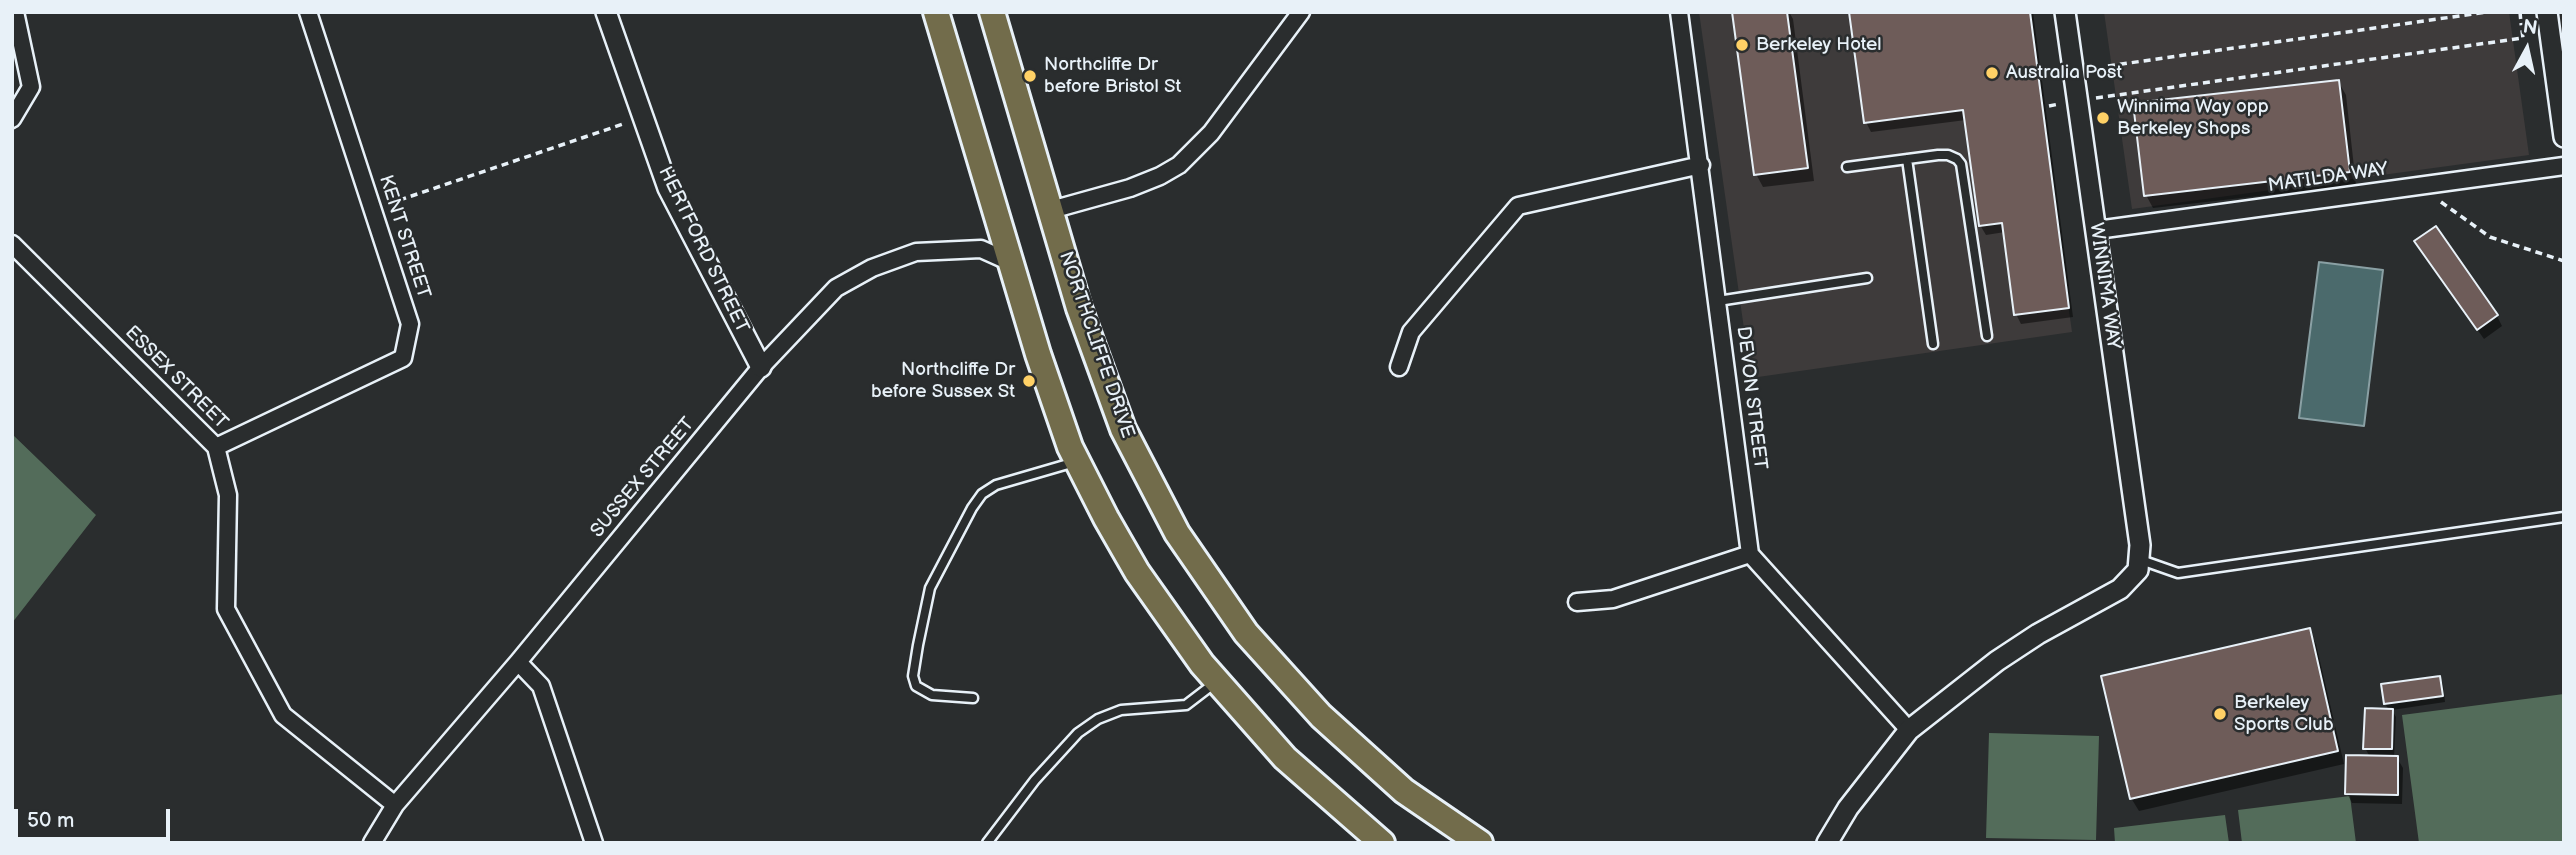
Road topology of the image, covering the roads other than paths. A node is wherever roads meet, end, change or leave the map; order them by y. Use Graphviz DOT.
graph roads {
  1 [pos="15,12"];
  2 [pos="308,12"];
  3 [pos="606,12"];
  4 [pos="936,12"];
  5 [pos="992,12"];
  6 [pos="1301,12"];
  7 [pos="1679,12"];
  8 [pos="2064,12"];
  9 [pos="2547,12"];
  10 [pos="12,119"];
  11 [pos="2564,137"];
  12 [pos="1907,159"];
  13 [pos="1701,165"];
  14 [pos="2564,166"];
  15 [pos="1847,167"];
  16 [pos="1051,210"];
  17 [pos="2097,230"];
  18 [pos="12,244"];
  19 [pos="1010,262"];
  20 [pos="1867,278"];
  21 [pos="1718,301"];
  22 [pos="1987,336"];
  23 [pos="1933,344"];
  24 [pos="1399,367"];
  25 [pos="761,368"];
  26 [pos="216,447"];
  27 [pos="1077,461"];
  28 [pos="2564,517"];
  29 [pos="1750,554"];
  30 [pos="2141,559"];
  31 [pos="1577,602"];
  32 [pos="517,662"];
  33 [pos="1218,681"];
  34 [pos="973,698"];
  35 [pos="1909,730"];
  36 [pos="395,805"];
  37 [pos="372,843"];
  38 [pos="594,843"];
  39 [pos="987,843"];
  40 [pos="1382,843"];
  41 [pos="1480,843"];
  42 [pos="1827,843"];
  1 -- 10 [label="street"];
  2 -- 26 [label="street, KENT STREET"];
  3 -- 25 [label="street, HERTFORD STREET"];
  4 -- 19 [label="main road"];
  5 -- 16 [label="main road, NORTHCLIFFE DRIVE"];
  6 -- 16 [label="street"];
  7 -- 13 [label="street, DEVON STREET"];
  8 -- 17 [label="street, WINNIMA WAY"];
  9 -- 11 [label="street"];
  12 -- 15 [label="lane"];
  12 -- 22 [label="lane"];
  12 -- 23 [label="lane"];
  13 -- 21 [label="street, DEVON STREET"];
  13 -- 24 [label="street"];
  14 -- 17 [label="street, MATILDA WAY"];
  16 -- 41 [label="main road, NORTHCLIFFE DRIVE"];
  17 -- 30 [label="street, WINNIMA WAY"];
  18 -- 26 [label="street, ESSEX STREET"];
  19 -- 25 [label="street, SUSSEX STREET"];
  19 -- 27 [label="main road"];
  20 -- 21 [label="lane"];
  21 -- 29 [label="street, DEVON STREET"];
  25 -- 32 [label="street, SUSSEX STREET"];
  26 -- 36 [label="street, ESSEX STREET"];
  27 -- 33 [label="main road"];
  27 -- 34 [label="lane"];
  28 -- 30 [label="lane"];
  29 -- 31 [label="street"];
  29 -- 35 [label="street"];
  30 -- 35 [label="street"];
  32 -- 36 [label="street, SUSSEX STREET"];
  32 -- 38 [label="street"];
  33 -- 39 [label="lane"];
  33 -- 40 [label="main road"];
  35 -- 42 [label="street"];
  36 -- 37 [label="street, SUSSEX STREET"];
}
